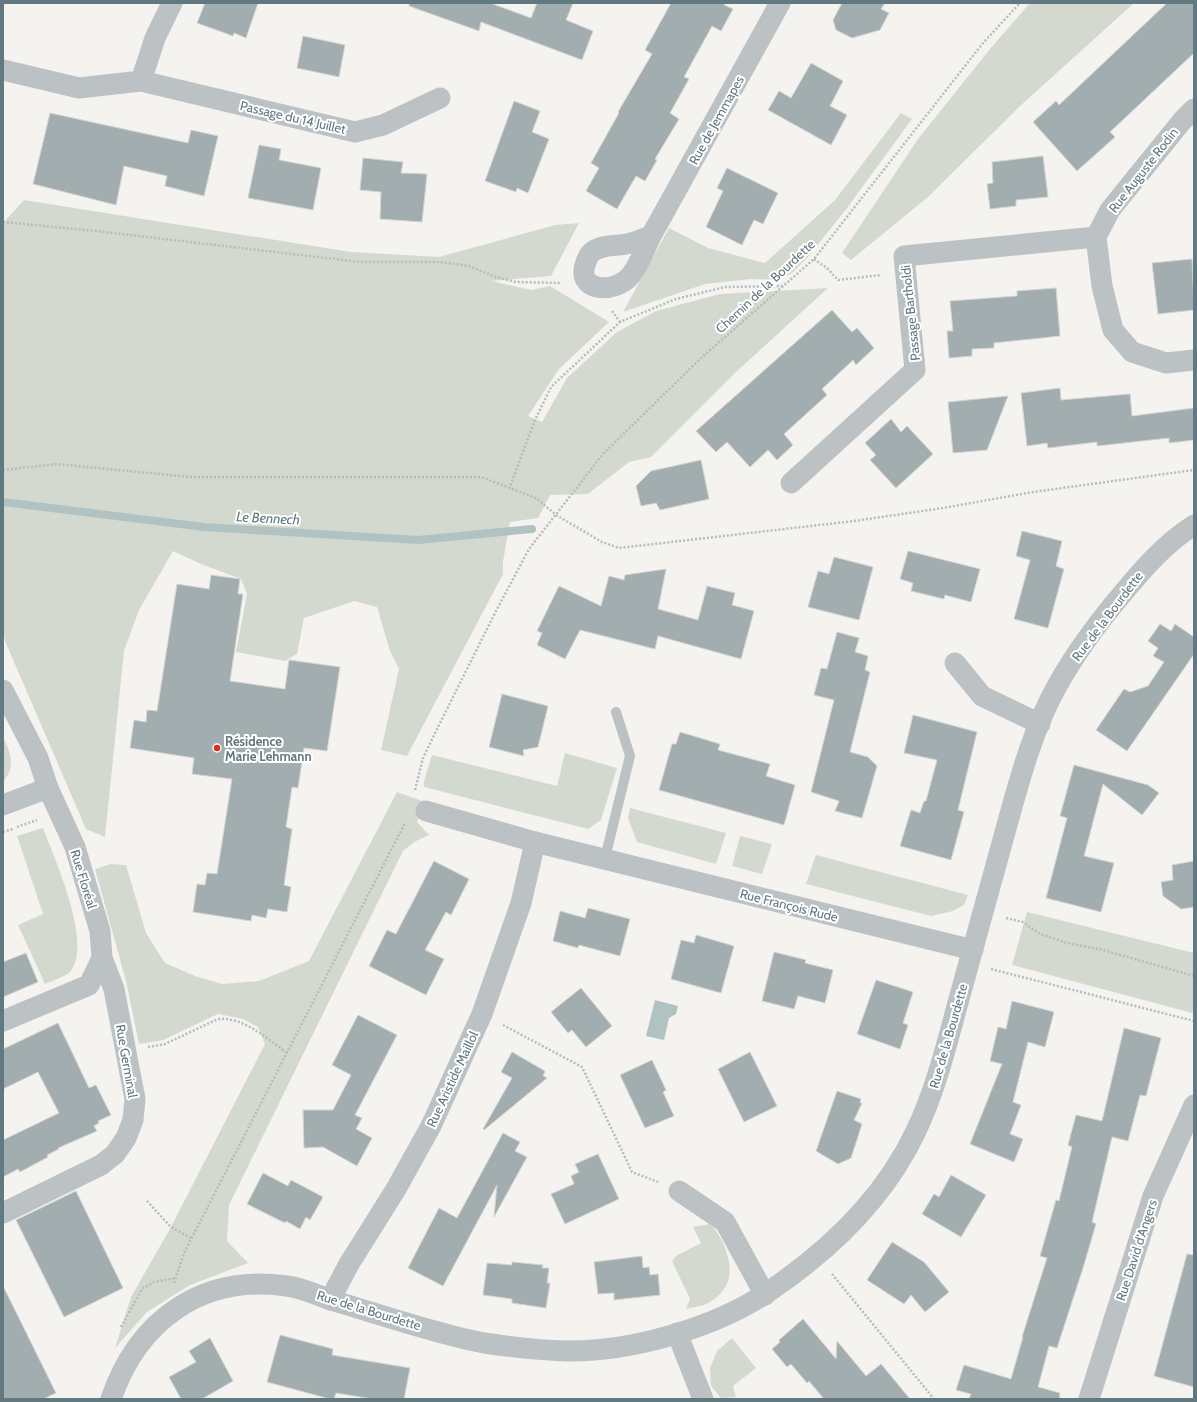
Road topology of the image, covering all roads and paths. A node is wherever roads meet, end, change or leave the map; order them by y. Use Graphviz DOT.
graph roads {
  1 [pos="172,3"];
  2 [pos="780,3"];
  3 [pos="1020,3"];
  4 [pos="3,70"];
  5 [pos="141,81"];
  6 [pos="440,98"];
  7 [pos="1194,109"];
  8 [pos="3,222"];
  9 [pos="651,236"];
  10 [pos="1096,237"];
  11 [pos="814,259"];
  12 [pos="906,273"];
  13 [pos="592,286"];
  14 [pos="783,286"];
  15 [pos="620,322"];
  16 [pos="1194,360"];
  17 [pos="3,470"];
  18 [pos="1194,470"];
  19 [pos="791,483"];
  20 [pos="509,489"];
  21 [pos="556,515"];
  22 [pos="1194,525"];
  23 [pos="955,663"];
  24 [pos="3,690"];
  25 [pos="616,712"];
  26 [pos="1040,724"];
  27 [pos="48,788"];
  28 [pos="414,794"];
  29 [pos="3,805"];
  30 [pos="426,811"];
  31 [pos="407,819"];
  32 [pos="535,842"];
  33 [pos="605,858"];
  34 [pos="983,912"];
  35 [pos="973,950"];
  36 [pos="102,958"];
  37 [pos="1194,976"];
  38 [pos="482,1014"];
  39 [pos="3,1021"];
  40 [pos="1194,1021"];
  41 [pos="126,1052"];
  42 [pos="286,1052"];
  43 [pos="1194,1105"];
  44 [pos="632,1172"];
  45 [pos="679,1191"];
  46 [pos="147,1201"];
  47 [pos="3,1214"];
  48 [pos="191,1238"];
  49 [pos="818,1256"];
  50 [pos="765,1295"];
  51 [pos="330,1300"];
  52 [pos="170,1312"];
  53 [pos="677,1333"];
  54 [pos="111,1399"];
  55 [pos="703,1399"];
  56 [pos="934,1399"];
  57 [pos="1089,1399"];
  1 -- 5 [label="street"];
  2 -- 9 [label="street, Rue de Jemmapes"];
  3 -- 11 [label="path, Chemin de la Bourdette"];
  4 -- 5 [label="street, Passage du 14 Juillet"];
  5 -- 6 [label="street, Passage du 14 Juillet"];
  7 -- 10 [label="street, Rue Auguste Rodin"];
  8 -- 13 [label="path"];
  9 -- 13 [label="street, Rue de Jemmapes"];
  9 -- 13 [label="street"];
  10 -- 12 [label="street, Passage Bartholdi"];
  10 -- 16 [label="street"];
  11 -- 12 [label="path"];
  11 -- 14 [label="path, Chemin de la Bourdette"];
  12 -- 19 [label="street, Passage Bartholdi"];
  13 -- 15 [label="path"];
  14 -- 15 [label="path"];
  14 -- 21 [label="path, Chemin de la Bourdette"];
  15 -- 20 [label="path"];
  17 -- 20 [label="path"];
  18 -- 21 [label="path"];
  20 -- 21 [label="path"];
  21 -- 28 [label="path, Chemin de la Bourdette"];
  22 -- 26 [label="street, Rue de la Bourdette"];
  23 -- 26 [label="street"];
  24 -- 27 [label="street, Rue Floréal"];
  25 -- 33 [label="lane"];
  26 -- 34 [label="street, Rue de la Bourdette"];
  27 -- 29 [label="street"];
  27 -- 36 [label="street, Rue Floréal"];
  30 -- 32 [label="street, Rue François Rude"];
  31 -- 42 [label="path"];
  32 -- 33 [label="street, Rue François Rude"];
  32 -- 38 [label="street, Rue Aristide Maillol"];
  33 -- 35 [label="street, Rue François Rude"];
  34 -- 35 [label="street, Rue de la Bourdette"];
  34 -- 37 [label="path"];
  35 -- 40 [label="path"];
  35 -- 49 [label="street, Rue de la Bourdette"];
  36 -- 39 [label="street, Rue Floréal"];
  36 -- 41 [label="street, Rue Germinal"];
  38 -- 44 [label="path"];
  38 -- 51 [label="street, Rue Aristide Maillol"];
  41 -- 42 [label="path"];
  41 -- 47 [label="street, Rue Germinal"];
  42 -- 48 [label="path"];
  43 -- 57 [label="street, Rue David d'Angers"];
  45 -- 50 [label="street"];
  46 -- 48 [label="path"];
  48 -- 52 [label="path"];
  49 -- 50 [label="street, Rue de la Bourdette"];
  49 -- 56 [label="path"];
  50 -- 53 [label="street, Rue de la Bourdette"];
  51 -- 52 [label="street, Rue de la Bourdette"];
  51 -- 53 [label="street, Rue de la Bourdette"];
  52 -- 54 [label="street, Rue de la Bourdette"];
  53 -- 55 [label="street"];
}
